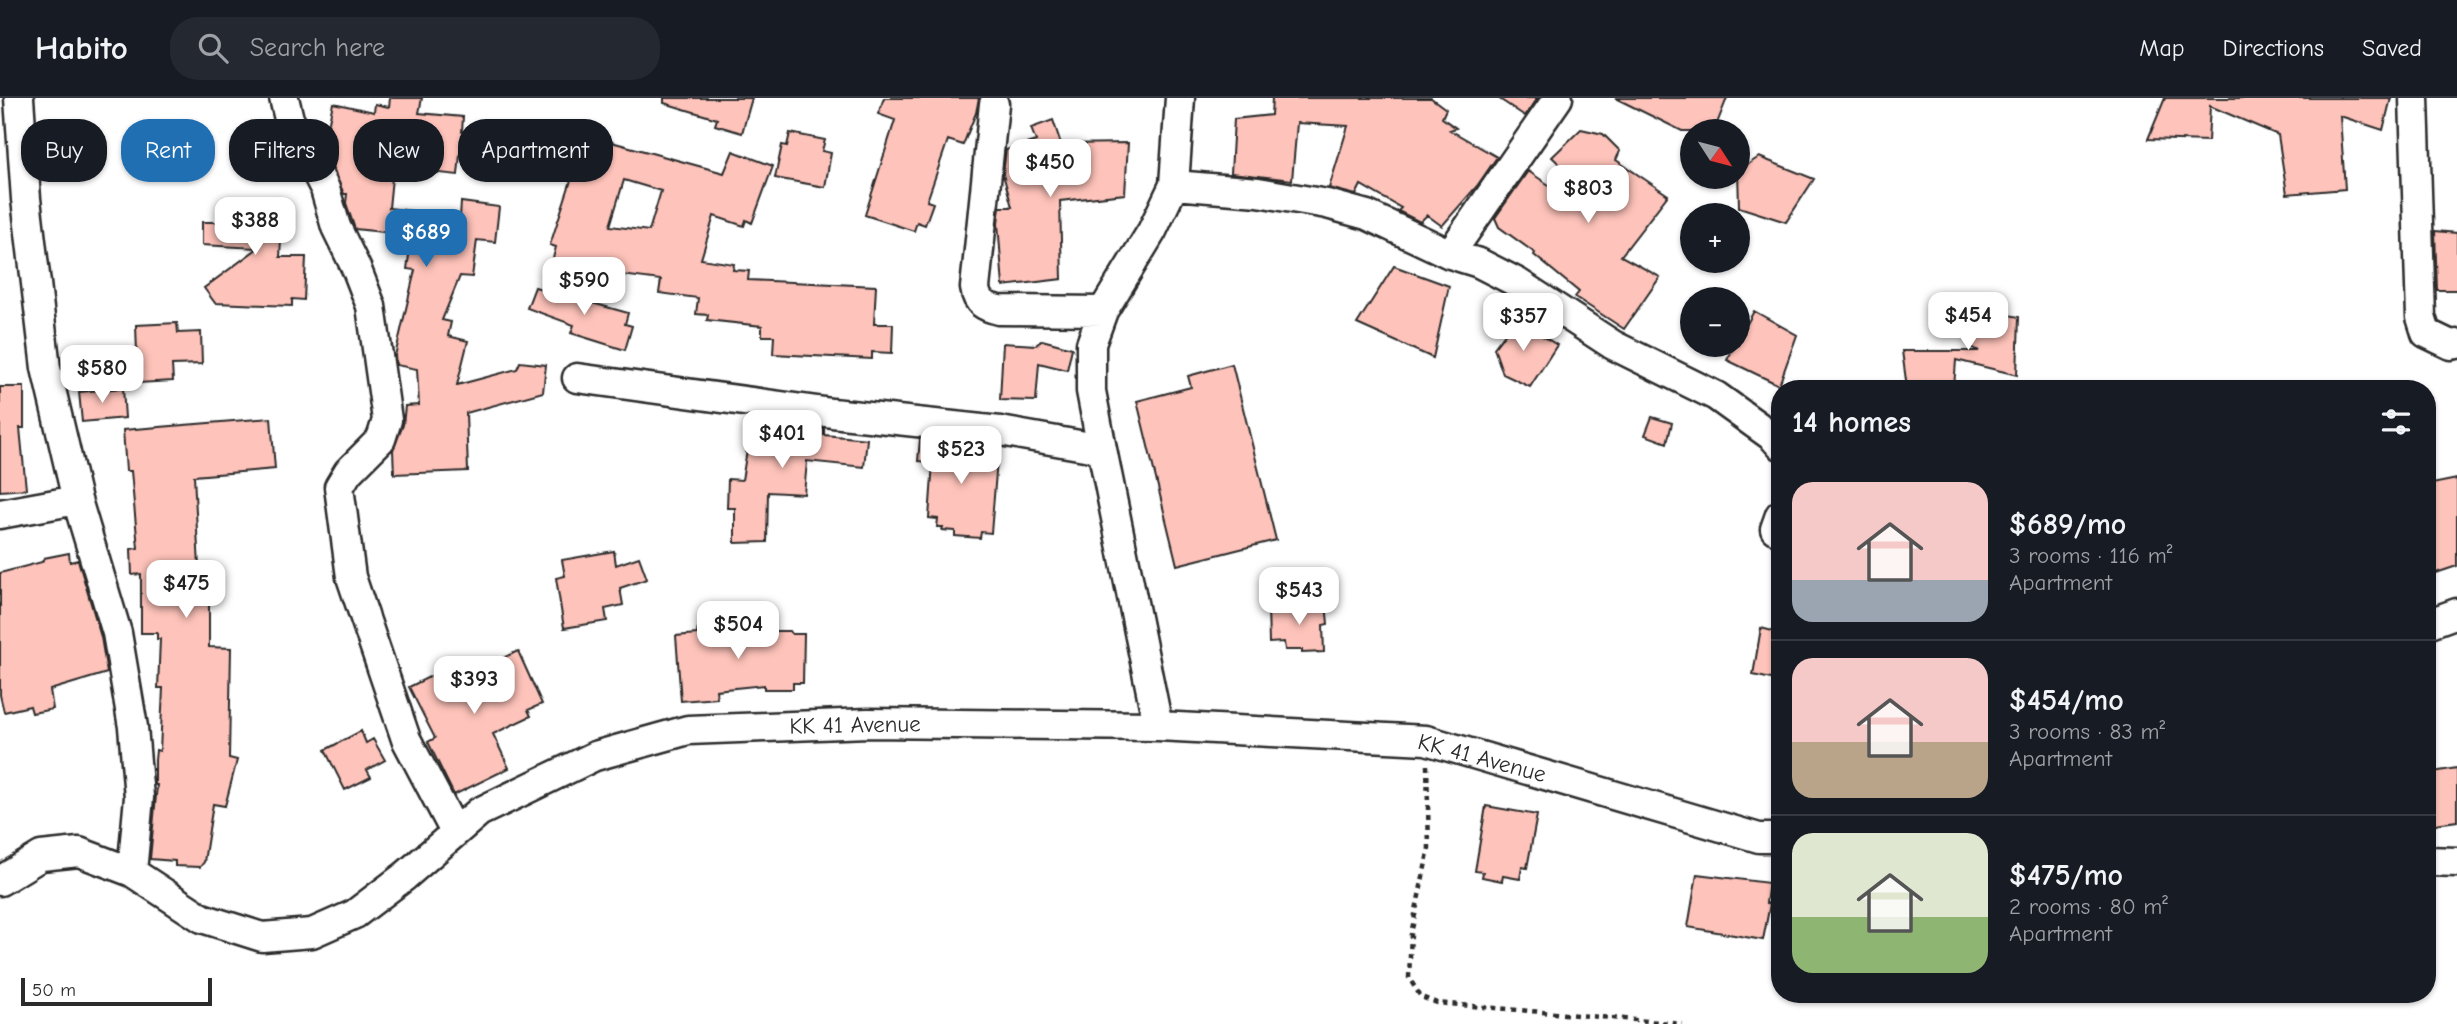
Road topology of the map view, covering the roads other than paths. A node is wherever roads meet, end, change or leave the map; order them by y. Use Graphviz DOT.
graph roads {
  1 [pos="19,98"];
  2 [pos="284,98"];
  3 [pos="1180,98"];
  4 [pos="1558,98"];
  5 [pos="2414,98"];
  6 [pos="994,104"];
  7 [pos="1174,185"];
  8 [pos="1450,254"];
  9 [pos="1103,311"];
  10 [pos="2457,344"];
  11 [pos="577,377"];
  12 [pos="1771,436"];
  13 [pos="1101,449"];
  14 [pos="78,500"];
  15 [pos="0,514"];
  16 [pos="2457,613"];
  17 [pos="2436,621"];
  18 [pos="1158,726"];
  19 [pos="455,832"];
  20 [pos="1771,838"];
  21 [pos="2436,861"];
  22 [pos="2457,862"];
  23 [pos="132,872"];
  24 [pos="0,881"];
  1 -- 14 [label="street"];
  2 -- 19 [label="street"];
  3 -- 7 [label="street"];
  4 -- 8 [label="street"];
  5 -- 10 [label="street"];
  6 -- 9 [label="street"];
  7 -- 8 [label="street"];
  7 -- 9 [label="street"];
  8 -- 12 [label="street"];
  9 -- 13 [label="street"];
  11 -- 13 [label="street"];
  13 -- 18 [label="street"];
  14 -- 15 [label="street"];
  14 -- 23 [label="street"];
  16 -- 17 [label="street"];
  18 -- 19 [label="street, KK 41 Avenue"];
  18 -- 20 [label="street, KK 41 Avenue"];
  19 -- 23 [label="street, KK 41 Avenue"];
  21 -- 22 [label="street"];
  23 -- 24 [label="street, KK 41 Avenue"];
}
